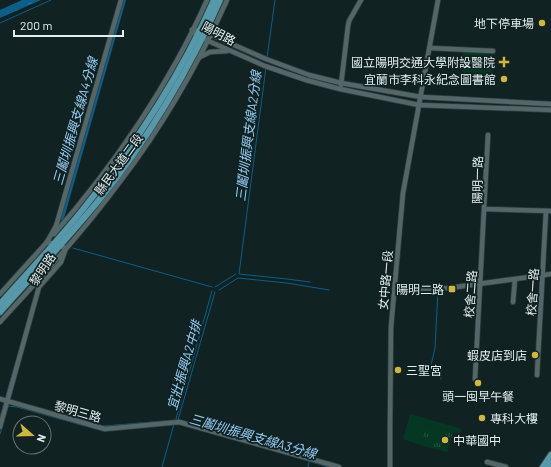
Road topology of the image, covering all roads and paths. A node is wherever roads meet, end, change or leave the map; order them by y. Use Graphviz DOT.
graph roads {
  1 [pos="121,0"];
  2 [pos="207,0"];
  3 [pos="214,0"];
  4 [pos="220,0"];
  5 [pos="227,0"];
  6 [pos="361,0"];
  7 [pos="438,0"];
  8 [pos="192,30"];
  9 [pos="203,35"];
  10 [pos="430,48"];
  11 [pos="493,51"];
  12 [pos="236,54"];
  13 [pos="199,57"];
  14 [pos="341,84"];
  15 [pos="421,98"];
  16 [pos="419,104"];
  17 [pos="551,104"];
  18 [pos="551,110"];
  19 [pos="152,130"];
  20 [pos="488,135"];
  21 [pos="484,209"];
  22 [pos="549,211"];
  23 [pos="59,216"];
  24 [pos="66,221"];
  25 [pos="47,242"];
  26 [pos="57,245"];
  27 [pos="66,248"];
  28 [pos="551,274"];
  29 [pos="544,275"];
  30 [pos="514,279"];
  31 [pos="481,283"];
  32 [pos="34,285"];
  33 [pos="39,287"];
  34 [pos="0,294"];
  35 [pos="394,294"];
  36 [pos="513,302"];
  37 [pos="0,304"];
  38 [pos="0,312"];
  39 [pos="0,322"];
  40 [pos="537,375"];
  41 [pos="474,379"];
  42 [pos="0,399"];
  43 [pos="7,401"];
  44 [pos="0,427"];
  45 [pos="551,455"];
  46 [pos="487,462"];
  47 [pos="551,464"];
  48 [pos="339,467"];
  49 [pos="390,467"];
  50 [pos="506,467"];
  51 [pos="544,467"];
  52 [pos="549,467"];
  1 -- 23 [label="street, 黎明路"];
  2 -- 8 [label="street, 縣民大道二段"];
  3 -- 9 [label="main road, 縣民大道二段"];
  4 -- 9 [label="main road, 縣民大道二段"];
  5 -- 9 [label="street, 縣民大道二段"];
  6 -- 14 [label="street"];
  7 -- 10 [label="street, 女中路一段"];
  8 -- 9 [label="street, 陽明路"];
  8 -- 24 [label="street, 縣民大道二段"];
  9 -- 12 [label="street, 陽明路"];
  9 -- 13 [label="street, 縣民大道二段"];
  9 -- 14 [label="street, 陽明路"];
  9 -- 19 [label="main road, 縣民大道二段"];
  9 -- 26 [label="main road, 縣民大道二段"];
  10 -- 11 [label="street"];
  10 -- 15 [label="street, 女中路一段"];
  12 -- 13 [label="street"];
  12 -- 16 [label="street, 陽明路"];
  13 -- 19 [label="street, 縣民大道二段"];
  14 -- 15 [label="street, 陽明路"];
  15 -- 16 [label="street, 女中路一段"];
  15 -- 17 [label="street, 陽明路"];
  16 -- 18 [label="street, 陽明路"];
  16 -- 35 [label="street, 女中路一段"];
  19 -- 26 [label="main road, 縣民大道二段"];
  19 -- 27 [label="street, 縣民大道二段"];
  20 -- 21 [label="street, 陽明一路"];
  21 -- 22 [label="street, 陽明一路"];
  21 -- 31 [label="street, 校舍二路"];
  22 -- 29 [label="street, 校舍一路"];
  23 -- 24 [label="street"];
  23 -- 25 [label="street, 黎明路"];
  24 -- 25 [label="street, 縣民大道二段"];
  25 -- 26 [label="street, 黎明路"];
  25 -- 34 [label="street, 縣民大道二段"];
  26 -- 27 [label="street, 黎明路"];
  26 -- 37 [label="main road, 縣民大道二段"];
  26 -- 38 [label="main road, 縣民大道二段"];
  27 -- 32 [label="street, 縣民大道二段"];
  27 -- 33 [label="street, 黎明路"];
  28 -- 29 [label="street"];
  29 -- 30 [label="street"];
  29 -- 40 [label="street, 校舍一路"];
  30 -- 31 [label="street"];
  30 -- 36 [label="street"];
  31 -- 35 [label="street"];
  31 -- 41 [label="street, 校舍二路"];
  32 -- 33 [label="street"];
  32 -- 39 [label="street, 縣民大道二段"];
  33 -- 43 [label="street, 黎明路"];
  35 -- 49 [label="street, 女中路一段"];
  42 -- 43 [label="street, 黎明三路"];
  43 -- 44 [label="street, 黎明路"];
  43 -- 48 [label="street, 黎明三路"];
  45 -- 51 [label="main road"];
  46 -- 50 [label="street"];
  47 -- 52 [label="main road"];
}
